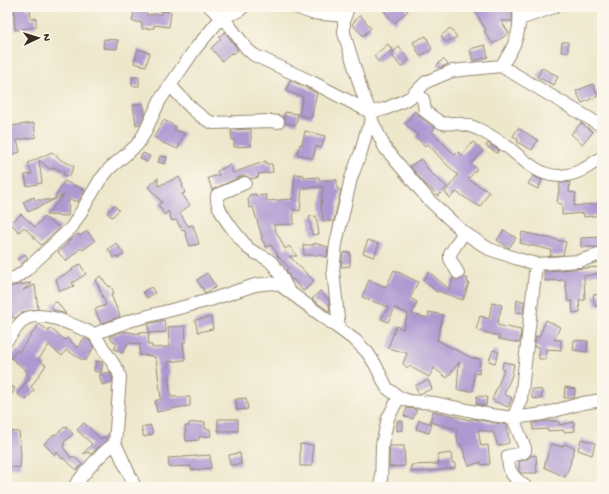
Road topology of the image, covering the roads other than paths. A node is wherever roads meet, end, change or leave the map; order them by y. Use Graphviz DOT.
graph roads {
  1 [pos="210,7"];
  2 [pos="243,7"];
  3 [pos="295,7"];
  4 [pos="519,7"];
  5 [pos="554,7"];
  6 [pos="346,12"];
  7 [pos="222,19"];
  8 [pos="520,20"];
  9 [pos="501,66"];
  10 [pos="170,85"];
  11 [pos="415,92"];
  12 [pos="371,116"];
  13 [pos="278,122"];
  14 [pos="602,126"];
  15 [pos="602,157"];
  16 [pos="245,183"];
  17 [pos="464,232"];
  18 [pos="602,254"];
  19 [pos="536,264"];
  20 [pos="7,268"];
  21 [pos="458,274"];
  22 [pos="11,279"];
  23 [pos="288,291"];
  24 [pos="339,328"];
  25 [pos="94,334"];
  26 [pos="7,340"];
  27 [pos="399,397"];
  28 [pos="602,400"];
  29 [pos="513,418"];
  30 [pos="115,443"];
  31 [pos="74,487"];
  32 [pos="135,487"];
  33 [pos="381,487"];
  34 [pos="526,487"];
  1 -- 7 [label="street"];
  2 -- 7 [label="street"];
  3 -- 6 [label="street"];
  4 -- 8 [label="street"];
  5 -- 8 [label="street"];
  6 -- 12 [label="street"];
  7 -- 10 [label="street"];
  7 -- 12 [label="street"];
  8 -- 9 [label="street"];
  9 -- 11 [label="street"];
  9 -- 14 [label="street"];
  10 -- 13 [label="street"];
  10 -- 22 [label="street"];
  11 -- 12 [label="street"];
  11 -- 15 [label="street"];
  12 -- 17 [label="street"];
  12 -- 24 [label="street"];
  16 -- 23 [label="street"];
  17 -- 19 [label="street"];
  17 -- 21 [label="street"];
  18 -- 19 [label="street"];
  19 -- 29 [label="street"];
  20 -- 22 [label="street"];
  23 -- 24 [label="street"];
  23 -- 25 [label="street"];
  24 -- 27 [label="street"];
  25 -- 26 [label="street"];
  25 -- 30 [label="street"];
  27 -- 29 [label="street"];
  27 -- 33 [label="street"];
  28 -- 29 [label="street"];
  29 -- 34 [label="street"];
  30 -- 31 [label="street"];
  30 -- 32 [label="street"];
}
